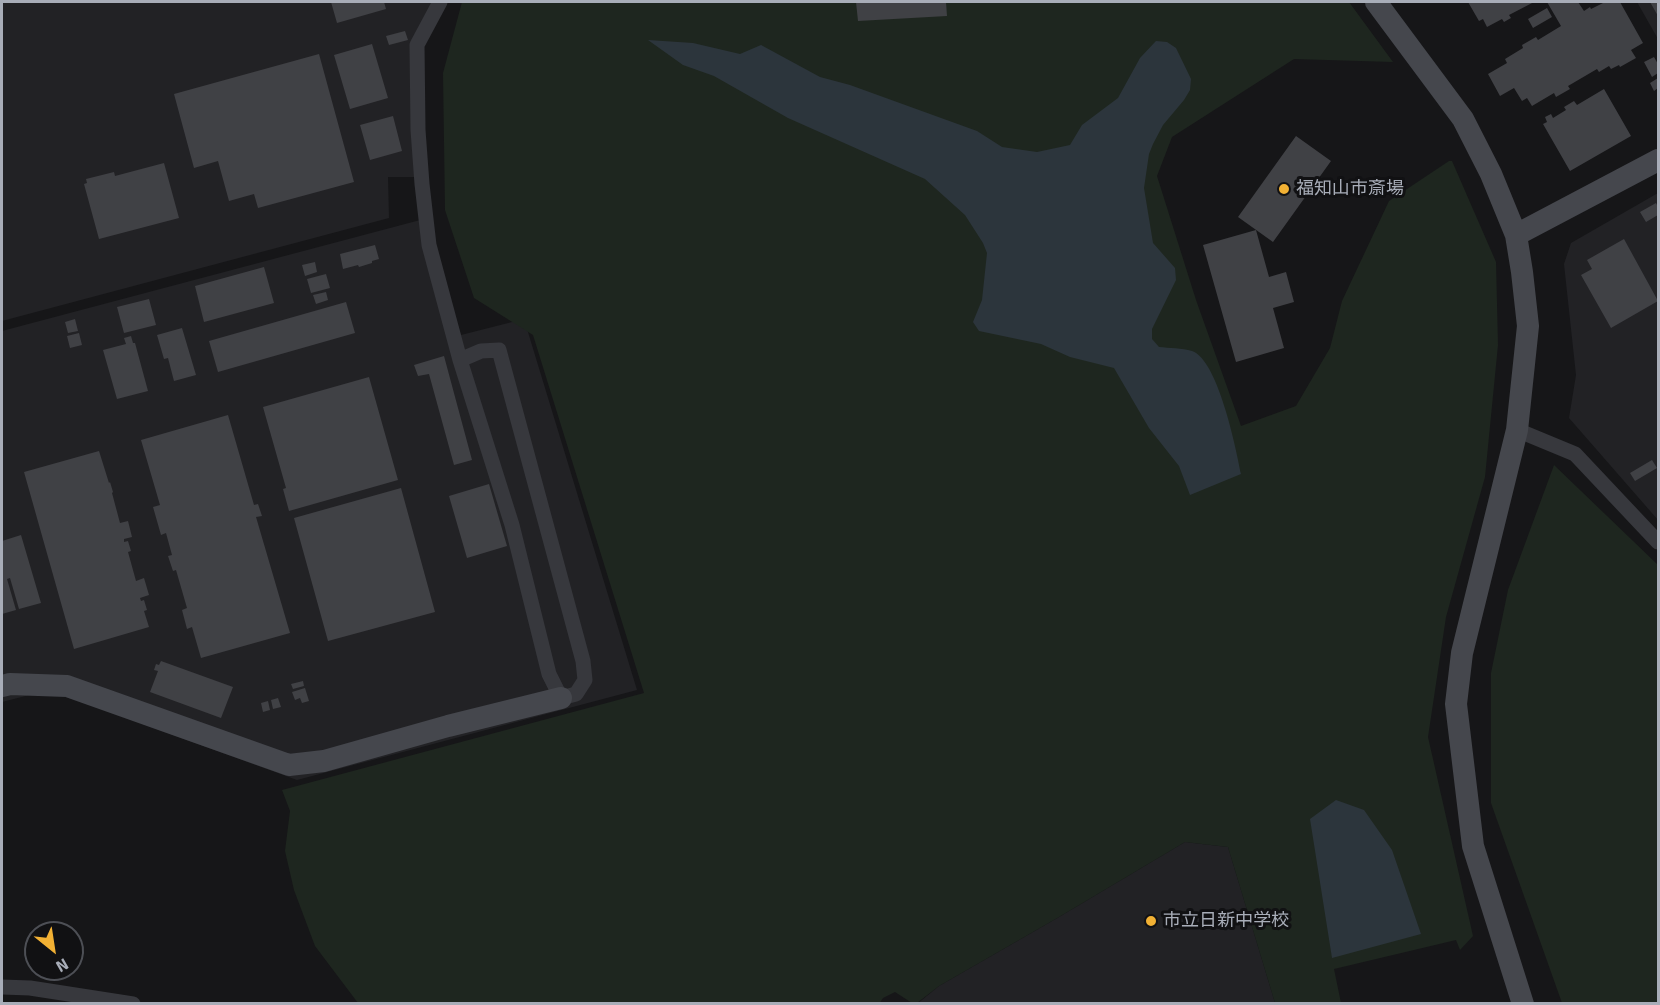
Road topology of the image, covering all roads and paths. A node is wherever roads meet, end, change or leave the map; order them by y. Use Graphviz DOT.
graph roads {
  1 [pos="440,2"];
  2 [pos="1376,2"];
  3 [pos="1659,160"];
  4 [pos="1516,235"];
  5 [pos="460,360"];
  6 [pos="1517,430"];
  7 [pos="1659,542"];
  8 [pos="2,686"];
  9 [pos="561,698"];
  10 [pos="2,987"];
  11 [pos="133,1004"];
  12 [pos="1523,1004"];
  1 -- 5 [label="street"];
  2 -- 4 [label="street"];
  3 -- 4 [label="street"];
  4 -- 6 [label="street"];
  5 -- 9 [label="street"];
  5 -- 9 [label="street"];
  6 -- 7 [label="street"];
  6 -- 12 [label="street"];
  8 -- 9 [label="street"];
  10 -- 11 [label="street"];
}
